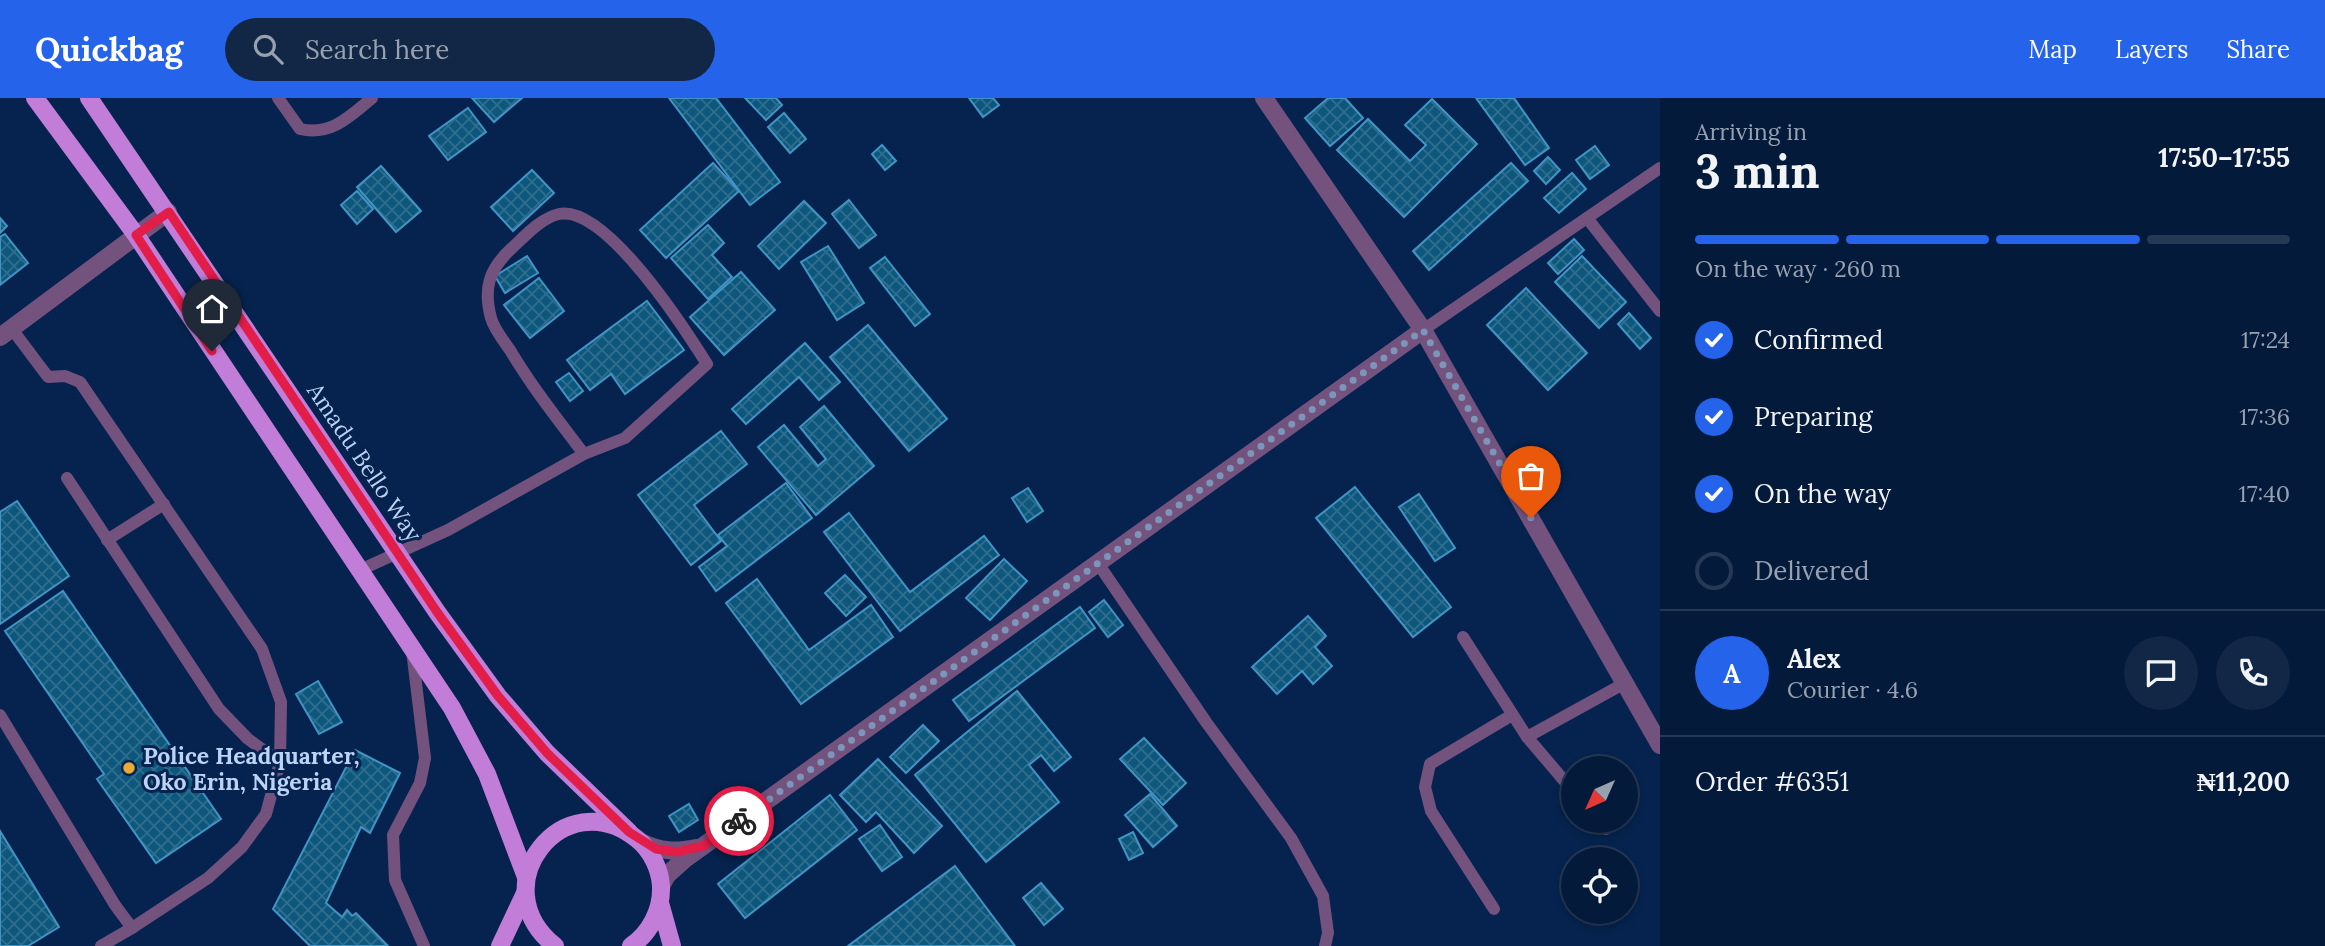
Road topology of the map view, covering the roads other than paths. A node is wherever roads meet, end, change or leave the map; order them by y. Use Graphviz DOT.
graph roads {
  1 [pos="35,98"];
  2 [pos="89,98"];
  3 [pos="278,98"];
  4 [pos="372,98"];
  5 [pos="1264,98"];
  6 [pos="1660,168"];
  7 [pos="169,212"];
  8 [pos="1587,218"];
  9 [pos="136,235"];
  10 [pos="1660,311"];
  11 [pos="1423,330"];
  12 [pos="6,333"];
  13 [pos="584,454"];
  14 [pos="66,478"];
  15 [pos="164,504"];
  16 [pos="107,540"];
  17 [pos="396,551"];
  18 [pos="1097,562"];
  19 [pos="360,570"];
  20 [pos="1463,637"];
  21 [pos="412,646"];
  22 [pos="1625,683"];
  23 [pos="0,715"];
  24 [pos="1512,715"];
  25 [pos="1527,737"];
  26 [pos="1660,745"];
  27 [pos="280,762"];
  28 [pos="1561,777"];
  29 [pos="635,837"];
  30 [pos="703,846"];
  31 [pos="526,885"];
  32 [pos="660,895"];
  33 [pos="1494,909"];
  34 [pos="132,928"];
  35 [pos="102,946"];
  36 [pos="424,946"];
  37 [pos="500,946"];
  38 [pos="555,946"];
  39 [pos="631,946"];
  40 [pos="672,946"];
  41 [pos="1325,946"];
  1 -- 9 [label="main road"];
  2 -- 7 [label="main road, Amadu Bello Way"];
  3 -- 4 [label="lane"];
  5 -- 11 [label="street"];
  6 -- 8 [label="lane"];
  7 -- 9 [label="street"];
  7 -- 17 [label="main road, Amadu Bello Way"];
  8 -- 10 [label="lane"];
  8 -- 11 [label="lane"];
  9 -- 12 [label="street"];
  9 -- 19 [label="main road"];
  11 -- 18 [label="street"];
  11 -- 22 [label="street"];
  12 -- 15 [label="lane"];
  13 -- 13 [label="lane"];
  13 -- 17 [label="lane"];
  14 -- 16 [label="lane"];
  15 -- 16 [label="lane"];
  15 -- 27 [label="lane"];
  16 -- 27 [label="lane"];
  17 -- 19 [label="lane"];
  17 -- 29 [label="main road, Amadu Bello Way"];
  18 -- 30 [label="street"];
  18 -- 41 [label="lane"];
  19 -- 21 [label="main road"];
  20 -- 24 [label="lane"];
  21 -- 31 [label="main road"];
  21 -- 36 [label="lane"];
  22 -- 25 [label="lane"];
  22 -- 26 [label="street"];
  23 -- 34 [label="lane"];
  24 -- 25 [label="lane"];
  24 -- 33 [label="lane"];
  25 -- 28 [label="lane"];
  27 -- 34 [label="lane"];
  29 -- 30 [label="street"];
  29 -- 31 [label="main road"];
  29 -- 32 [label="main road, Amadu Bello Way"];
  30 -- 32 [label="street"];
  31 -- 37 [label="main road"];
  31 -- 38 [label="main road"];
  32 -- 39 [label="main road"];
  32 -- 40 [label="main road, Amadu Bello Way"];
  34 -- 35 [label="lane"];
}
